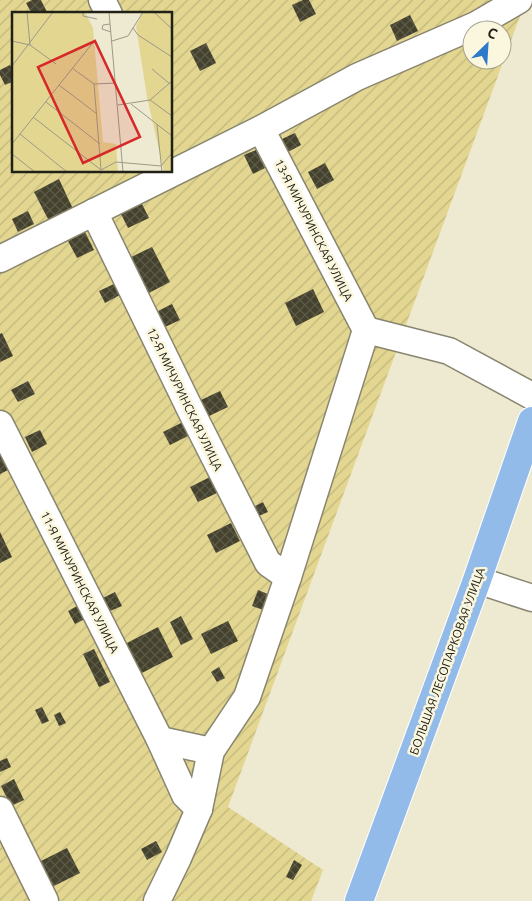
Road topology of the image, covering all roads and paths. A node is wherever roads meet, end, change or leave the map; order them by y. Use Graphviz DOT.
graph roads {
  1 [pos="102,0"];
  2 [pos="519,0"];
  3 [pos="108,12"];
  4 [pos="261,129"];
  5 [pos="94,212"];
  6 [pos="0,259"];
  7 [pos="366,330"];
  8 [pos="532,396"];
  9 [pos="532,421"];
  10 [pos="0,424"];
  11 [pos="288,577"];
  12 [pos="477,580"];
  13 [pos="532,598"];
  14 [pos="160,740"];
  15 [pos="211,751"];
  16 [pos="199,809"];
  17 [pos="0,810"];
  18 [pos="45,901"];
  19 [pos="157,901"];
  20 [pos="359,901"];
  1 -- 3 [label="street"];
  2 -- 4 [label="street"];
  4 -- 5 [label="street"];
  4 -- 7 [label="street, 13-Я МИЧУРИНСКАЯ УЛИЦА"];
  5 -- 6 [label="street"];
  5 -- 11 [label="street, 12-Я МИЧУРИНСКАЯ УЛИЦА"];
  7 -- 8 [label="street"];
  7 -- 11 [label="street"];
  9 -- 12 [label="main road, БОЛЬШАЯ ЛЕСОПАРКОВАЯ УЛИЦА"];
  10 -- 14 [label="street, 11-Я МИЧУРИНСКАЯ УЛИЦА"];
  11 -- 15 [label="street"];
  12 -- 13 [label="street"];
  12 -- 20 [label="main road, БОЛЬШАЯ ЛЕСОПАРКОВАЯ УЛИЦА"];
  14 -- 15 [label="street"];
  14 -- 16 [label="street, 11-Я МИЧУРИНСКАЯ УЛИЦА"];
  15 -- 16 [label="street"];
  16 -- 19 [label="street"];
  17 -- 18 [label="street"];
}
